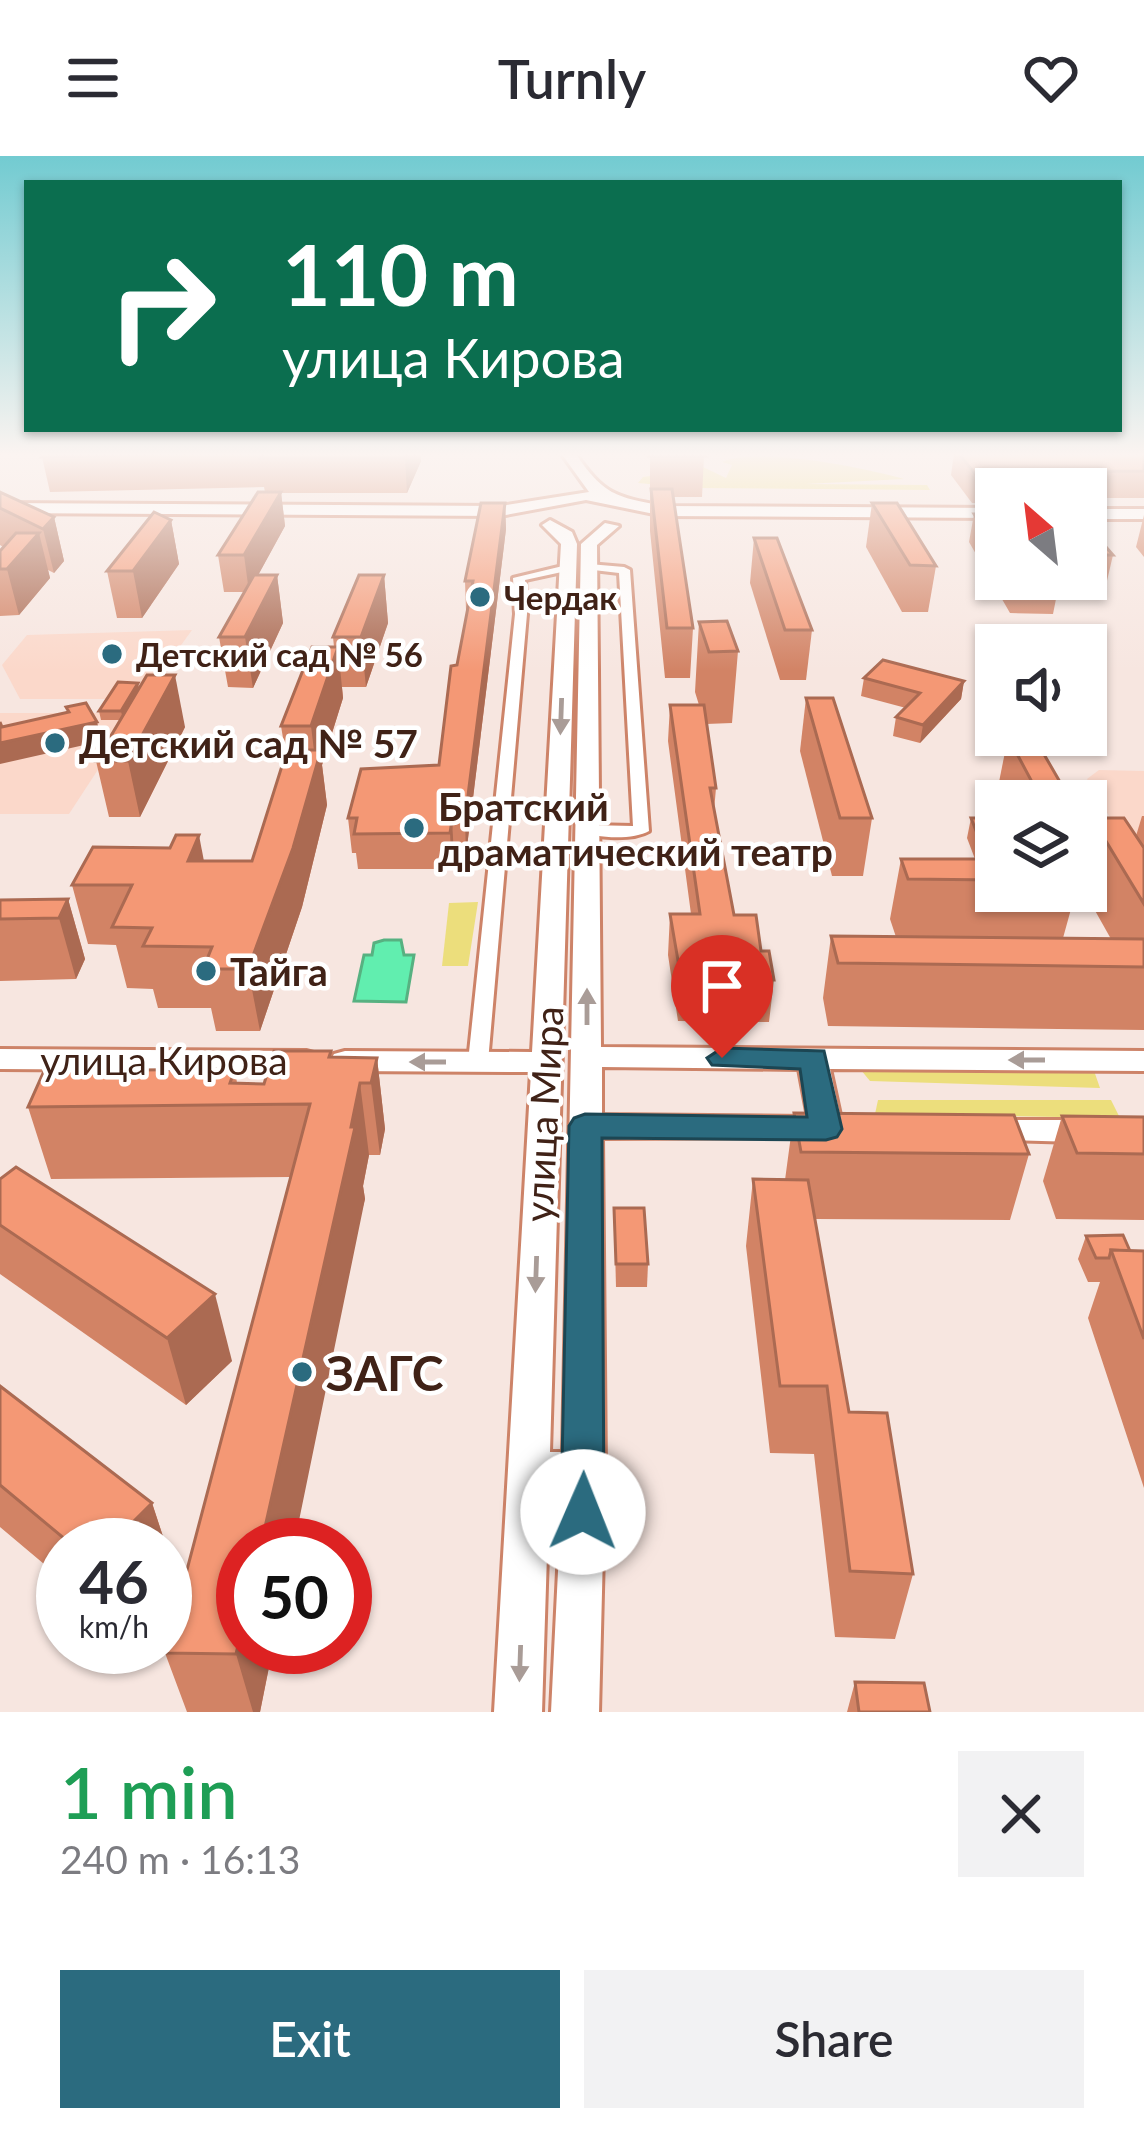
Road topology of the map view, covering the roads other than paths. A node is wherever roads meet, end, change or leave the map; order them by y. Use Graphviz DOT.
graph roads {
  1 [pos="557,526"];
  2 [pos="603,526"];
  3 [pos="578,567"];
  4 [pos="588,830"];
  5 [pos="552,951"];
  6 [pos="587,951"];
  7 [pos="586,1057"];
  8 [pos="813,1058"];
  9 [pos="0,1059"];
  10 [pos="1144,1061"];
  11 [pos="478,1062"];
  12 [pos="544,1063"];
  13 [pos="585,1126"];
  14 [pos="826,1129"];
  15 [pos="869,1129"];
  16 [pos="956,1130"];
  17 [pos="1144,1132"];
  18 [pos="529,1471"];
  19 [pos="584,1472"];
  20 [pos="518,1712"];
  21 [pos="575,1712"];
  1 -- 3 [label="main road, улица Мира"];
  2 -- 3 [label="main road, улица Мира"];
  3 -- 4 [label="main road, улица Мира"];
  3 -- 4 [label="street"];
  3 -- 5 [label="main road, улица Мира, one-way"];
  3 -- 11 [label="street"];
  4 -- 6 [label="main road, улица Мира"];
  5 -- 6 [label="main road"];
  5 -- 12 [label="main road, улица Мира"];
  7 -- 6 [label="main road, улица Мира, one-way"];
  7 -- 8 [label="main road"];
  7 -- 13 [label="main road, улица Мира"];
  10 -- 8 [label="main road, one-way"];
  8 -- 14 [label="main road"];
  11 -- 9 [label="main road, улица Кирова, one-way"];
  11 -- 12 [label="main road, улица Кирова"];
  12 -- 18 [label="main road, улица Мира, one-way"];
  13 -- 14 [label="main road"];
  13 -- 19 [label="main road, улица Мира"];
  14 -- 15 [label="main road"];
  16 -- 17 [label="main road"];
  18 -- 19 [label="main road"];
  18 -- 20 [label="main road, улица Мира, one-way"];
  19 -- 21 [label="main road, улица Мира"];
}
